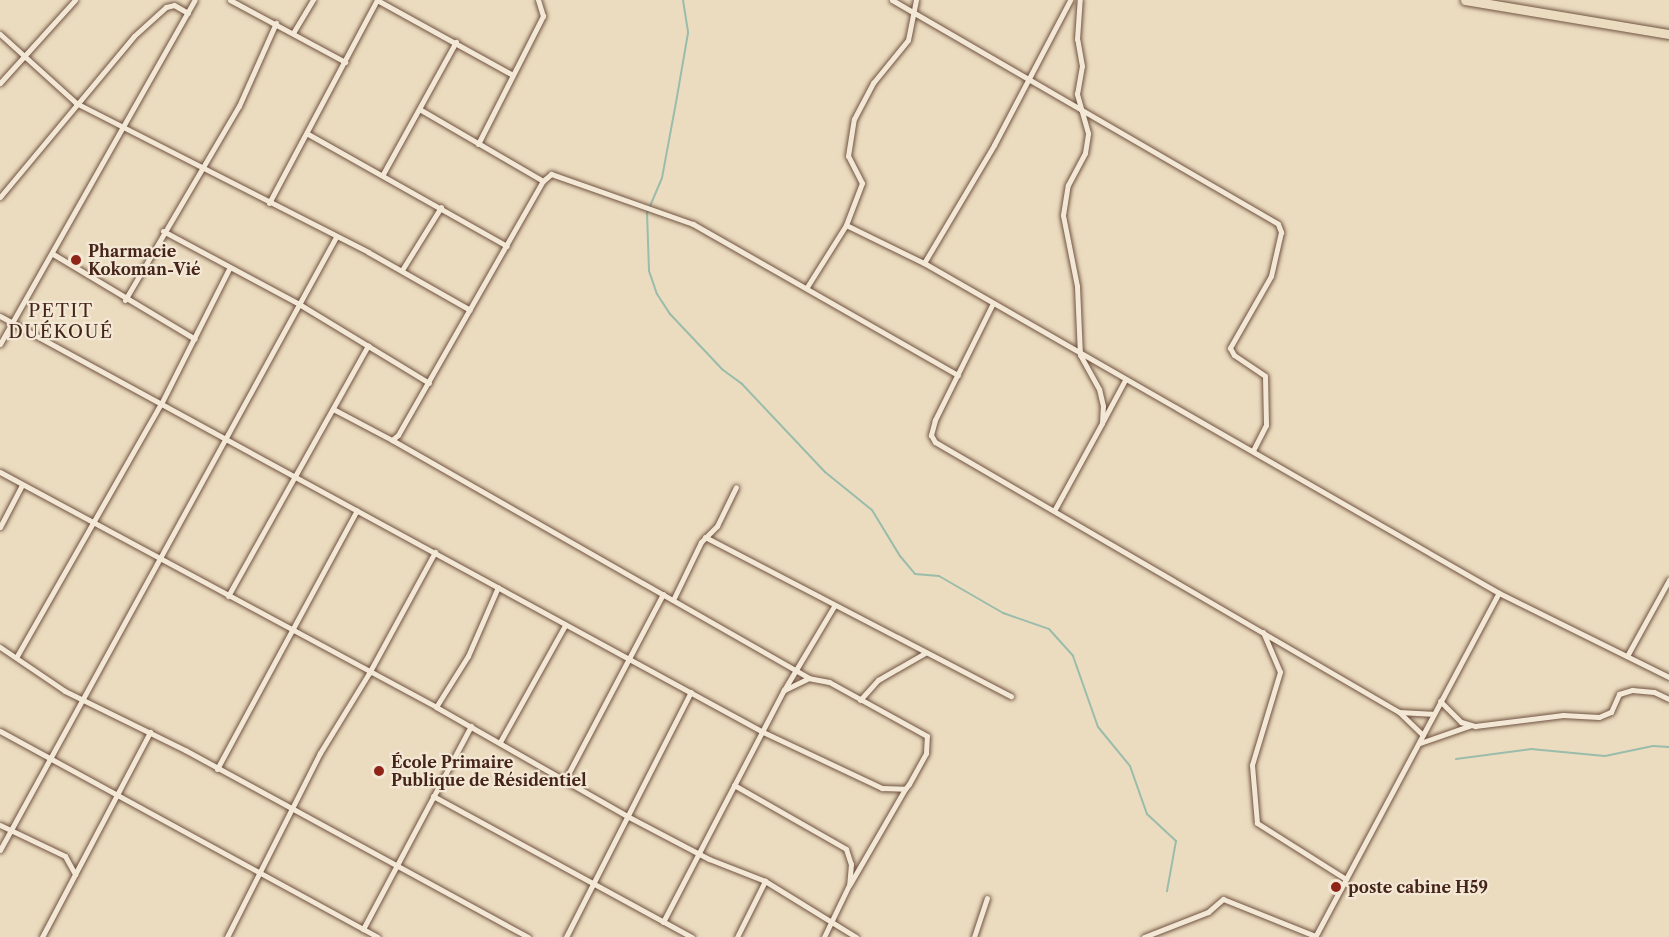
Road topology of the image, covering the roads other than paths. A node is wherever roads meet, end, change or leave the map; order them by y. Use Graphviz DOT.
graph roads {
  1 [pos="75,0"];
  2 [pos="195,0"];
  3 [pos="230,0"];
  4 [pos="313,0"];
  5 [pos="377,0"];
  6 [pos="538,0"];
  7 [pos="892,0"];
  8 [pos="916,0"];
  9 [pos="1070,0"];
  10 [pos="1080,0"];
  11 [pos="1466,0"];
  12 [pos="913,12"];
  13 [pos="188,13"];
  14 [pos="276,23"];
  15 [pos="293,33"];
  16 [pos="0,34"];
  17 [pos="1669,34"];
  18 [pos="456,42"];
  19 [pos="24,57"];
  20 [pos="345,62"];
  21 [pos="512,74"];
  22 [pos="1028,78"];
  23 [pos="0,83"];
  24 [pos="76,103"];
  25 [pos="421,110"];
  26 [pos="1081,110"];
  27 [pos="123,126"];
  28 [pos="308,134"];
  29 [pos="478,144"];
  30 [pos="204,165"];
  31 [pos="383,174"];
  32 [pos="543,181"];
  33 [pos="0,197"];
  34 [pos="269,202"];
  35 [pos="441,207"];
  36 [pos="846,225"];
  37 [pos="163,231"];
  38 [pos="336,237"];
  39 [pos="507,246"];
  40 [pos="52,254"];
  41 [pos="924,262"];
  42 [pos="229,269"];
  43 [pos="402,270"];
  44 [pos="807,287"];
  45 [pos="125,300"];
  46 [pos="993,303"];
  47 [pos="299,304"];
  48 [pos="470,310"];
  49 [pos="0,316"];
  50 [pos="12,322"];
  51 [pos="195,339"];
  52 [pos="0,344"];
  53 [pos="368,346"];
  54 [pos="1080,355"];
  55 [pos="958,375"];
  56 [pos="1125,380"];
  57 [pos="429,383"];
  58 [pos="161,404"];
  59 [pos="335,410"];
  60 [pos="1102,423"];
  61 [pos="228,440"];
  62 [pos="392,440"];
  63 [pos="1253,451"];
  64 [pos="0,472"];
  65 [pos="298,476"];
  66 [pos="22,485"];
  67 [pos="736,487"];
  68 [pos="1055,509"];
  69 [pos="357,510"];
  70 [pos="92,522"];
  71 [pos="0,527"];
  72 [pos="705,537"];
  73 [pos="435,552"];
  74 [pos="159,559"];
  75 [pos="1669,580"];
  76 [pos="498,587"];
  77 [pos="1499,593"];
  78 [pos="663,594"];
  79 [pos="228,596"];
  80 [pos="673,600"];
  81 [pos="834,606"];
  82 [pos="565,625"];
  83 [pos="291,629"];
  84 [pos="1263,632"];
  85 [pos="0,647"];
  86 [pos="925,653"];
  87 [pos="17,656"];
  88 [pos="1627,656"];
  89 [pos="628,660"];
  90 [pos="798,671"];
  91 [pos="369,673"];
  92 [pos="1669,677"];
  93 [pos="809,678"];
  94 [pos="784,690"];
  95 [pos="691,692"];
  96 [pos="1011,696"];
  97 [pos="1669,699"];
  98 [pos="83,700"];
  99 [pos="860,700"];
  100 [pos="1440,701"];
  101 [pos="436,707"];
  102 [pos="1399,712"];
  103 [pos="1432,714"];
  104 [pos="471,726"];
  105 [pos="1469,726"];
  106 [pos="0,731"];
  107 [pos="150,732"];
  108 [pos="764,732"];
  109 [pos="1423,735"];
  110 [pos="500,742"];
  111 [pos="1420,743"];
  112 [pos="52,758"];
  113 [pos="217,769"];
  114 [pos="566,778"];
  115 [pos="734,785"];
  116 [pos="904,789"];
  117 [pos="116,795"];
  118 [pos="433,796"];
  119 [pos="290,809"];
  120 [pos="627,816"];
  121 [pos="0,825"];
  122 [pos="11,831"];
  123 [pos="0,849"];
  124 [pos="700,854"];
  125 [pos="394,867"];
  126 [pos="258,872"];
  127 [pos="75,874"];
  128 [pos="1346,879"];
  129 [pos="765,881"];
  130 [pos="592,885"];
  131 [pos="849,885"];
  132 [pos="987,898"];
  133 [pos="663,922"];
  134 [pos="831,925"];
  135 [pos="363,928"];
  136 [pos="42,937"];
  137 [pos="227,937"];
  138 [pos="378,937"];
  139 [pos="528,937"];
  140 [pos="566,937"];
  141 [pos="692,937"];
  142 [pos="737,937"];
  143 [pos="824,937"];
  144 [pos="856,937"];
  145 [pos="974,937"];
  146 [pos="1144,937"];
  147 [pos="1315,937"];
  1 -- 19 [label="street"];
  2 -- 13 [label="street"];
  3 -- 14 [label="street"];
  4 -- 15 [label="street"];
  5 -- 18 [label="street"];
  5 -- 20 [label="street"];
  6 -- 21 [label="street"];
  7 -- 12 [label="street"];
  8 -- 12 [label="street"];
  9 -- 22 [label="street"];
  10 -- 26 [label="street"];
  11 -- 17 [label="highway"];
  12 -- 22 [label="street"];
  12 -- 36 [label="street"];
  13 -- 24 [label="street"];
  13 -- 27 [label="street"];
  14 -- 15 [label="street"];
  14 -- 30 [label="street"];
  15 -- 20 [label="street"];
  16 -- 19 [label="street"];
  18 -- 21 [label="street"];
  18 -- 25 [label="street"];
  19 -- 23 [label="street"];
  19 -- 24 [label="street"];
  20 -- 28 [label="street"];
  21 -- 29 [label="street"];
  22 -- 26 [label="street"];
  22 -- 41 [label="street"];
  24 -- 27 [label="street"];
  24 -- 33 [label="street"];
  25 -- 29 [label="street"];
  25 -- 31 [label="street"];
  26 -- 54 [label="street"];
  26 -- 63 [label="street"];
  27 -- 30 [label="street"];
  27 -- 40 [label="street"];
  28 -- 31 [label="street"];
  28 -- 34 [label="street"];
  29 -- 32 [label="street"];
  30 -- 34 [label="street"];
  30 -- 37 [label="street"];
  31 -- 35 [label="street"];
  32 -- 39 [label="street"];
  32 -- 44 [label="street"];
  34 -- 38 [label="street"];
  35 -- 39 [label="street"];
  35 -- 43 [label="street"];
  36 -- 41 [label="street"];
  36 -- 44 [label="street"];
  37 -- 42 [label="street"];
  37 -- 45 [label="street"];
  38 -- 43 [label="street"];
  38 -- 47 [label="street"];
  39 -- 48 [label="street"];
  40 -- 45 [label="street"];
  40 -- 50 [label="street"];
  41 -- 46 [label="street"];
  42 -- 47 [label="street"];
  42 -- 51 [label="street"];
  43 -- 48 [label="street"];
  44 -- 55 [label="street"];
  45 -- 51 [label="street"];
  46 -- 54 [label="street"];
  46 -- 55 [label="street"];
  47 -- 53 [label="street"];
  47 -- 61 [label="street"];
  48 -- 57 [label="street"];
  49 -- 50 [label="street"];
  50 -- 52 [label="street"];
  50 -- 58 [label="street"];
  51 -- 58 [label="street"];
  53 -- 57 [label="street"];
  53 -- 59 [label="street"];
  54 -- 56 [label="street"];
  54 -- 60 [label="street"];
  55 -- 68 [label="street"];
  56 -- 60 [label="street"];
  56 -- 63 [label="street"];
  57 -- 62 [label="street"];
  58 -- 61 [label="street"];
  58 -- 70 [label="street"];
  59 -- 62 [label="street"];
  59 -- 65 [label="street"];
  60 -- 68 [label="street"];
  61 -- 65 [label="street"];
  61 -- 74 [label="street"];
  62 -- 78 [label="street"];
  63 -- 77 [label="street"];
  64 -- 66 [label="street"];
  65 -- 69 [label="street"];
  65 -- 79 [label="street"];
  66 -- 70 [label="street"];
  66 -- 71 [label="street"];
  67 -- 72 [label="street"];
  68 -- 84 [label="street"];
  69 -- 73 [label="street"];
  69 -- 83 [label="street"];
  70 -- 74 [label="street"];
  70 -- 87 [label="street"];
  72 -- 80 [label="street"];
  72 -- 81 [label="street"];
  73 -- 76 [label="street"];
  73 -- 91 [label="street"];
  74 -- 79 [label="street"];
  74 -- 98 [label="street"];
  75 -- 88 [label="street"];
  76 -- 82 [label="street"];
  76 -- 101 [label="street"];
  77 -- 88 [label="street"];
  77 -- 100 [label="street"];
  78 -- 80 [label="street"];
  78 -- 89 [label="street"];
  79 -- 83 [label="street"];
  80 -- 90 [label="street"];
  81 -- 86 [label="street"];
  81 -- 90 [label="street"];
  82 -- 89 [label="street"];
  82 -- 110 [label="street"];
  83 -- 91 [label="street"];
  83 -- 113 [label="street"];
  84 -- 102 [label="street"];
  84 -- 128 [label="street"];
  85 -- 87 [label="street"];
  86 -- 96 [label="street"];
  86 -- 99 [label="street"];
  87 -- 98 [label="street"];
  88 -- 92 [label="street"];
  89 -- 95 [label="street"];
  89 -- 114 [label="street"];
  90 -- 93 [label="street"];
  90 -- 94 [label="street"];
  91 -- 101 [label="street"];
  91 -- 119 [label="street"];
  93 -- 94 [label="street"];
  93 -- 99 [label="street"];
  94 -- 108 [label="street"];
  95 -- 108 [label="street"];
  95 -- 120 [label="street"];
  97 -- 105 [label="street"];
  98 -- 107 [label="street"];
  98 -- 112 [label="street"];
  99 -- 116 [label="street"];
  100 -- 103 [label="street"];
  100 -- 105 [label="street"];
  101 -- 104 [label="street"];
  102 -- 103 [label="street"];
  102 -- 109 [label="street"];
  103 -- 109 [label="street"];
  104 -- 110 [label="street"];
  104 -- 118 [label="street"];
  105 -- 111 [label="street"];
  106 -- 112 [label="street"];
  107 -- 113 [label="street"];
  107 -- 117 [label="street"];
  108 -- 115 [label="street"];
  108 -- 116 [label="street"];
  109 -- 111 [label="street"];
  110 -- 114 [label="street"];
  111 -- 128 [label="street"];
  112 -- 117 [label="street"];
  112 -- 122 [label="street"];
  113 -- 119 [label="street"];
  114 -- 120 [label="street"];
  115 -- 124 [label="street"];
  115 -- 131 [label="street"];
  116 -- 131 [label="street"];
  117 -- 126 [label="street"];
  117 -- 127 [label="street"];
  118 -- 125 [label="street"];
  118 -- 130 [label="street"];
  119 -- 125 [label="street"];
  119 -- 126 [label="street"];
  120 -- 124 [label="street"];
  120 -- 130 [label="street"];
  121 -- 122 [label="street"];
  122 -- 123 [label="street"];
  122 -- 127 [label="street"];
  124 -- 129 [label="street"];
  124 -- 133 [label="street"];
  125 -- 135 [label="street"];
  125 -- 139 [label="street"];
  126 -- 135 [label="street"];
  126 -- 137 [label="street"];
  127 -- 136 [label="street"];
  128 -- 147 [label="street"];
  129 -- 134 [label="street"];
  129 -- 142 [label="street"];
  130 -- 133 [label="street"];
  130 -- 140 [label="street"];
  131 -- 134 [label="street"];
  132 -- 145 [label="street"];
  133 -- 141 [label="street"];
  134 -- 143 [label="street"];
  134 -- 144 [label="street"];
  135 -- 138 [label="street"];
  146 -- 147 [label="street"];
}
